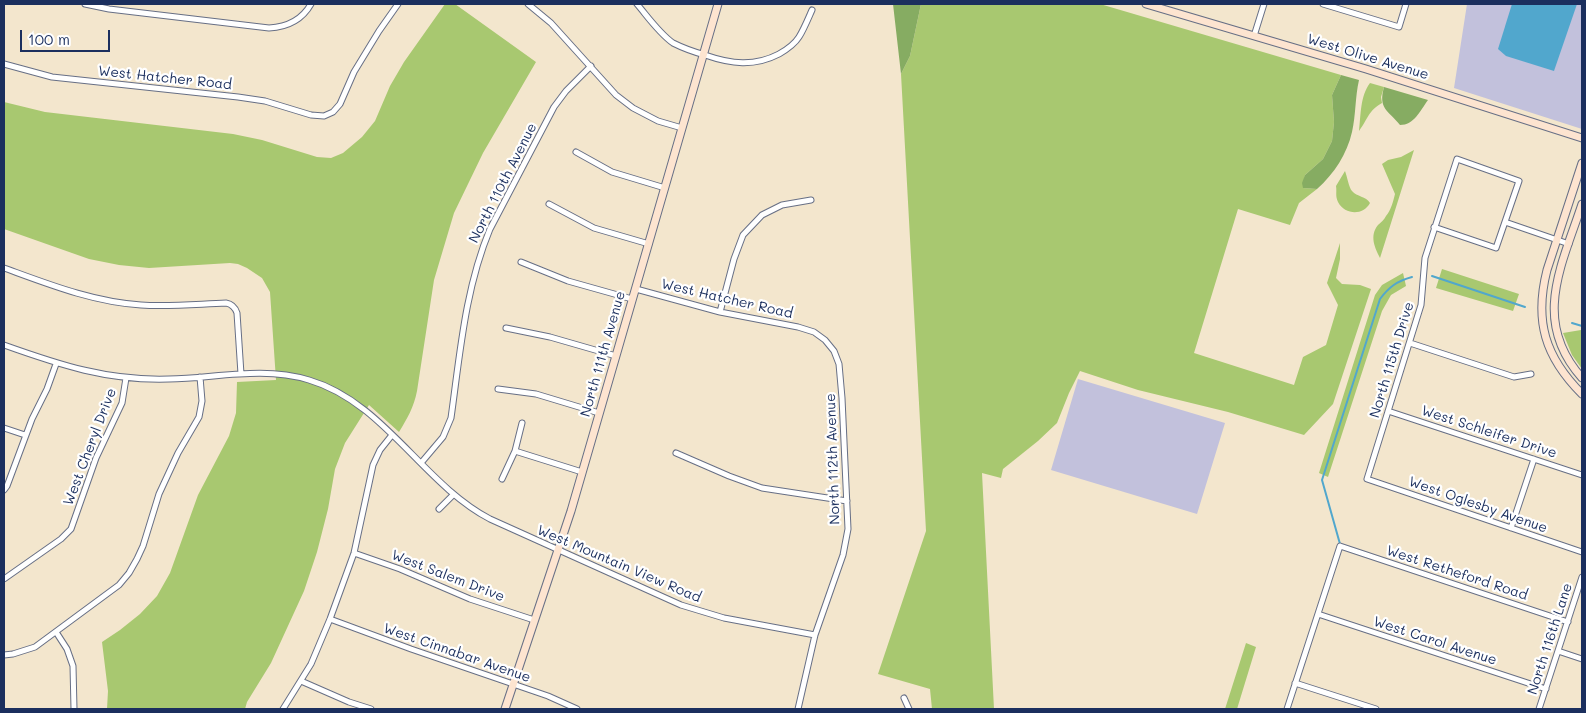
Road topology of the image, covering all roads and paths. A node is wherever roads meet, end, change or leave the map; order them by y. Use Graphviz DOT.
graph roads {
  1 [pos="85,4"];
  2 [pos="311,4"];
  3 [pos="398,4"];
  4 [pos="528,4"];
  5 [pos="637,4"];
  6 [pos="718,4"];
  7 [pos="1146,4"];
  8 [pos="1264,4"];
  9 [pos="1323,4"];
  10 [pos="1406,4"];
  11 [pos="1335,5"];
  12 [pos="812,10"];
  13 [pos="1254,36"];
  14 [pos="703,55"];
  15 [pos="4,64"];
  16 [pos="591,66"];
  17 [pos="682,128"];
  18 [pos="1582,138"];
  19 [pos="576,152"];
  20 [pos="1582,163"];
  21 [pos="665,188"];
  22 [pos="811,200"];
  23 [pos="549,204"];
  24 [pos="1582,204"];
  25 [pos="1505,222"];
  26 [pos="1434,227"];
  27 [pos="1556,240"];
  28 [pos="648,244"];
  29 [pos="1568,244"];
  30 [pos="521,262"];
  31 [pos="4,268"];
  32 [pos="636,289"];
  33 [pos="632,299"];
  34 [pos="720,312"];
  35 [pos="506,328"];
  36 [pos="814,332"];
  37 [pos="1561,342"];
  38 [pos="1410,343"];
  39 [pos="4,345"];
  40 [pos="1549,347"];
  41 [pos="616,356"];
  42 [pos="56,364"];
  43 [pos="241,374"];
  44 [pos="1531,374"];
  45 [pos="200,377"];
  46 [pos="126,378"];
  47 [pos="1582,378"];
  48 [pos="498,389"];
  49 [pos="1582,394"];
  50 [pos="1388,411"];
  51 [pos="599,413"];
  52 [pos="522,423"];
  53 [pos="4,428"];
  54 [pos="25,435"];
  55 [pos="392,435"];
  56 [pos="515,451"];
  57 [pos="676,453"];
  58 [pos="1534,459"];
  59 [pos="421,463"];
  60 [pos="582,472"];
  61 [pos="1582,475"];
  62 [pos="502,479"];
  63 [pos="1367,479"];
  64 [pos="4,490"];
  65 [pos="453,495"];
  66 [pos="847,502"];
  67 [pos="439,510"];
  68 [pos="1511,528"];
  69 [pos="558,550"];
  70 [pos="1582,552"];
  71 [pos="354,553"];
  72 [pos="1582,577"];
  73 [pos="4,579"];
  74 [pos="1318,614"];
  75 [pos="330,619"];
  76 [pos="534,620"];
  77 [pos="1568,622"];
  78 [pos="56,632"];
  79 [pos="815,635"];
  80 [pos="1558,651"];
  81 [pos="4,655"];
  82 [pos="1582,659"];
  83 [pos="301,681"];
  84 [pos="1296,683"];
  85 [pos="513,684"];
  86 [pos="1546,689"];
  87 [pos="904,698"];
  88 [pos="74,709"];
  89 [pos="283,709"];
  90 [pos="371,709"];
  91 [pos="504,709"];
  92 [pos="577,709"];
  93 [pos="798,709"];
  94 [pos="909,709"];
  95 [pos="1287,709"];
  96 [pos="1376,709"];
  97 [pos="1539,709"];
  1 -- 2 [label="street"];
  3 -- 15 [label="street, West Hatcher Road"];
  4 -- 16 [label="street"];
  5 -- 14 [label="street"];
  6 -- 14 [label="street, North 111th Avenue"];
  7 -- 13 [label="street, West Olive Avenue"];
  8 -- 13 [label="street"];
  9 -- 11 [label="street"];
  10 -- 11 [label="street"];
  12 -- 14 [label="street"];
  13 -- 18 [label="street, West Olive Avenue"];
  14 -- 17 [label="street, North 111th Avenue"];
  16 -- 17 [label="street"];
  16 -- 59 [label="street, North 110th Avenue"];
  17 -- 21 [label="street, North 111th Avenue"];
  19 -- 21 [label="street"];
  20 -- 27 [label="street"];
  21 -- 28 [label="street, North 111th Avenue"];
  22 -- 34 [label="street"];
  23 -- 28 [label="street"];
  24 -- 29 [label="street"];
  25 -- 26 [label="street"];
  25 -- 26 [label="street, North 115th Drive"];
  25 -- 27 [label="street"];
  26 -- 38 [label="street, North 115th Drive"];
  27 -- 29 [label="street"];
  27 -- 40 [label="street"];
  28 -- 32 [label="street, North 111th Avenue"];
  29 -- 37 [label="street"];
  30 -- 33 [label="street"];
  31 -- 43 [label="street"];
  32 -- 33 [label="street, North 111th Avenue"];
  32 -- 34 [label="street, West Hatcher Road"];
  33 -- 41 [label="street, North 111th Avenue"];
  34 -- 36 [label="street, West Hatcher Road"];
  35 -- 41 [label="street"];
  36 -- 66 [label="street, North 112th Avenue"];
  37 -- 40 [label="street"];
  37 -- 47 [label="street"];
  38 -- 44 [label="street"];
  38 -- 50 [label="street, North 115th Drive"];
  39 -- 42 [label="street, West Mountain View Road"];
  40 -- 49 [label="street"];
  41 -- 51 [label="street, North 111th Avenue"];
  42 -- 46 [label="street, West Mountain View Road"];
  42 -- 54 [label="street"];
  43 -- 45 [label="street, West Mountain View Road"];
  43 -- 55 [label="street, West Mountain View Road"];
  45 -- 46 [label="street, West Mountain View Road"];
  45 -- 78 [label="street"];
  46 -- 73 [label="street, West Cheryl Drive"];
  48 -- 51 [label="street"];
  50 -- 58 [label="street, West Schleifer Drive"];
  50 -- 63 [label="street, North 115th Drive"];
  51 -- 60 [label="street, North 111th Avenue"];
  52 -- 56 [label="street"];
  53 -- 54 [label="street"];
  54 -- 64 [label="street"];
  55 -- 59 [label="street, West Mountain View Road"];
  55 -- 71 [label="street"];
  56 -- 60 [label="street"];
  56 -- 62 [label="street"];
  57 -- 66 [label="street"];
  58 -- 61 [label="street, West Schleifer Drive"];
  58 -- 68 [label="street"];
  59 -- 65 [label="street, West Mountain View Road"];
  60 -- 69 [label="street, North 111th Avenue"];
  63 -- 68 [label="street, West Oglesby Avenue"];
  65 -- 67 [label="street"];
  65 -- 69 [label="street, West Mountain View Road"];
  66 -- 79 [label="street, North 112th Avenue"];
  68 -- 70 [label="street, West Oglesby Avenue"];
  69 -- 76 [label="street, North 111th Avenue"];
  69 -- 79 [label="street, West Mountain View Road"];
  71 -- 75 [label="street"];
  71 -- 76 [label="street, West Salem Drive"];
  72 -- 77 [label="street, North 116th Lane"];
  74 -- 77 [label="street, West Retheford Road"];
  74 -- 84 [label="street"];
  74 -- 86 [label="street, West Carol Avenue"];
  75 -- 83 [label="street"];
  75 -- 85 [label="street, West Cinnabar Avenue"];
  76 -- 85 [label="street, North 111th Avenue"];
  77 -- 80 [label="street, North 116th Lane"];
  78 -- 81 [label="street"];
  78 -- 88 [label="street"];
  79 -- 93 [label="street, North 112th Avenue"];
  80 -- 82 [label="street"];
  80 -- 86 [label="street, North 116th Lane"];
  83 -- 89 [label="street"];
  83 -- 90 [label="street"];
  84 -- 95 [label="street"];
  84 -- 96 [label="street"];
  85 -- 91 [label="street, North 111th Avenue"];
  85 -- 92 [label="street, West Cinnabar Avenue"];
  86 -- 97 [label="street, North 116th Lane"];
  87 -- 94 [label="street"];
}
